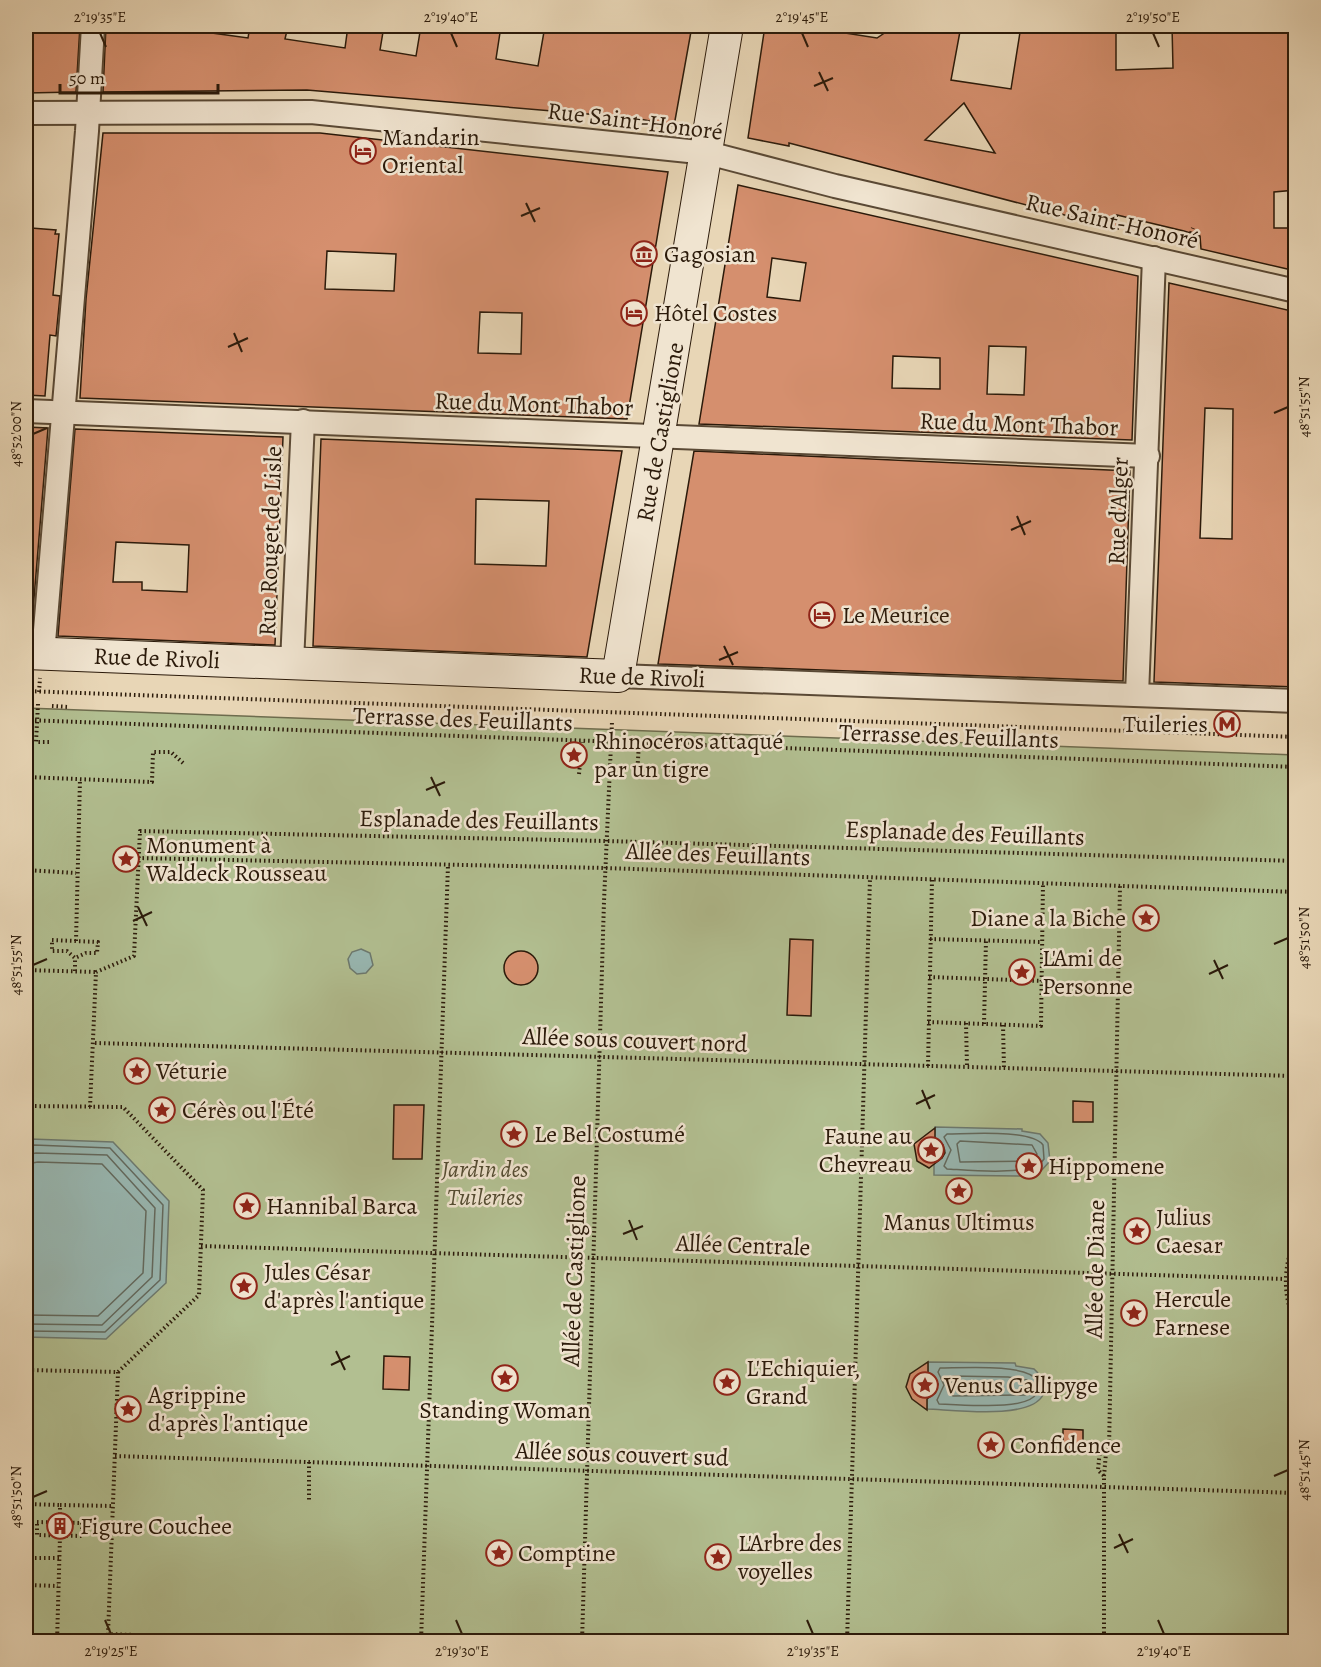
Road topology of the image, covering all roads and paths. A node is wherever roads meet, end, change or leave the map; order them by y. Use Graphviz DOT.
graph roads {
  1 [pos="93,26"];
  2 [pos="727,26"];
  3 [pos="26,114"];
  4 [pos="86,114"];
  5 [pos="708,153"];
  6 [pos="1193,228"];
  7 [pos="1191,233"];
  8 [pos="1154,258"];
  9 [pos="1296,291"];
  10 [pos="26,411"];
  11 [pos="63,413"];
  12 [pos="303,422"];
  13 [pos="660,436"];
  14 [pos="1148,456"];
  15 [pos="34,654"];
  16 [pos="618,676"];
  17 [pos="292,678"];
  18 [pos="26,691"];
  19 [pos="1137,695"];
  20 [pos="291,701"];
  21 [pos="1296,701"];
  22 [pos="38,704"];
  23 [pos="52,706"];
  24 [pos="69,707"];
  25 [pos="26,720"];
  26 [pos="37,720"];
  27 [pos="612,722"];
  28 [pos="1161,723"];
  29 [pos="1161,728"];
  30 [pos="1296,737"];
  31 [pos="582,741"];
  32 [pos="50,742"];
  33 [pos="611,742"];
  34 [pos="639,743"];
  35 [pos="183,763"];
  36 [pos="1296,767"];
  37 [pos="579,774"];
  38 [pos="637,776"];
  39 [pos="26,777"];
  40 [pos="80,779"];
  41 [pos="606,841"];
  42 [pos="138,858"];
  43 [pos="1296,861"];
  44 [pos="448,865"];
  45 [pos="605,868"];
  46 [pos="26,870"];
  47 [pos="76,873"];
  48 [pos="870,878"];
  49 [pos="933,880"];
  50 [pos="1043,883"];
  51 [pos="1120,886"];
  52 [pos="1296,892"];
  53 [pos="930,939"];
  54 [pos="986,940"];
  55 [pos="76,941"];
  56 [pos="1042,942"];
  57 [pos="75,958"];
  58 [pos="26,970"];
  59 [pos="75,971"];
  60 [pos="96,972"];
  61 [pos="929,977"];
  62 [pos="985,979"];
  63 [pos="1042,981"];
  64 [pos="928,1022"];
  65 [pos="966,1023"];
  66 [pos="984,1024"];
  67 [pos="1003,1025"];
  68 [pos="95,1043"];
  69 [pos="441,1052"];
  70 [pos="599,1057"];
  71 [pos="864,1065"];
  72 [pos="928,1066"];
  73 [pos="967,1067"];
  74 [pos="1004,1069"];
  75 [pos="1117,1072"];
  76 [pos="1296,1076"];
  77 [pos="26,1106"];
  78 [pos="90,1107"];
  79 [pos="1296,1237"];
  80 [pos="201,1246"];
  81 [pos="434,1253"];
  82 [pos="593,1258"];
  83 [pos="858,1266"];
  84 [pos="1112,1274"];
  85 [pos="1285,1279"];
  86 [pos="1296,1324"];
  87 [pos="26,1370"];
  88 [pos="118,1372"];
  89 [pos="1106,1453"];
  90 [pos="115,1456"];
  91 [pos="309,1462"];
  92 [pos="427,1466"];
  93 [pos="587,1470"];
  94 [pos="1104,1476"];
  95 [pos="851,1479"];
  96 [pos="1103,1486"];
  97 [pos="1296,1493"];
  98 [pos="309,1502"];
  99 [pos="26,1504"];
  100 [pos="60,1504"];
  101 [pos="113,1506"];
  102 [pos="60,1523"];
  103 [pos="60,1536"];
  104 [pos="26,1558"];
  105 [pos="59,1558"];
  106 [pos="26,1585"];
  107 [pos="58,1586"];
  108 [pos="57,1641"];
  109 [pos="320,1641"];
  110 [pos="421,1641"];
  111 [pos="582,1641"];
  112 [pos="847,1641"];
  113 [pos="1104,1641"];
  1 -- 4 [label="street"];
  2 -- 5 [label="street, Rue de Castiglione"];
  3 -- 4 [label="street, Rue Saint-Honoré"];
  4 -- 5 [label="street, Rue Saint-Honoré"];
  4 -- 11 [label="street"];
  5 -- 8 [label="street, Rue Saint-Honoré"];
  5 -- 13 [label="street, Rue de Castiglione"];
  6 -- 7 [label="path"];
  8 -- 9 [label="street, Rue Saint-Honoré"];
  8 -- 14 [label="street, Rue d'Alger"];
  10 -- 11 [label="street, Rue du Mont Thabor"];
  11 -- 12 [label="street, Rue du Mont Thabor"];
  11 -- 15 [label="street"];
  12 -- 13 [label="street, Rue du Mont Thabor"];
  12 -- 17 [label="street, Rue Rouget de Lisle"];
  13 -- 14 [label="street, Rue du Mont Thabor"];
  13 -- 16 [label="street, Rue de Castiglione"];
  14 -- 19 [label="street, Rue d'Alger"];
  15 -- 17 [label="street, Rue de Rivoli"];
  16 -- 17 [label="street, Rue de Rivoli"];
  16 -- 19 [label="street, Rue de Rivoli"];
  17 -- 20 [label="path"];
  18 -- 20 [label="path, Rue de Rivoli"];
  19 -- 21 [label="street, Rue de Rivoli"];
  20 -- 30 [label="path, Rue de Rivoli"];
  22 -- 26 [label="path"];
  23 -- 24 [label="path"];
  25 -- 26 [label="path, Terrasse des Feuillants"];
  26 -- 31 [label="path, Terrasse des Feuillants"];
  26 -- 32 [label="path"];
  27 -- 33 [label="path, Allée de Castiglione"];
  28 -- 29 [label="path"];
  31 -- 33 [label="path, Terrasse des Feuillants"];
  31 -- 37 [label="path"];
  33 -- 34 [label="path, Terrasse des Feuillants"];
  33 -- 41 [label="path, Allée de Castiglione"];
  34 -- 36 [label="path, Terrasse des Feuillants"];
  34 -- 38 [label="path"];
  35 -- 40 [label="path"];
  39 -- 40 [label="path"];
  40 -- 47 [label="path"];
  41 -- 42 [label="path, Esplanade des Feuillants"];
  41 -- 43 [label="path, Esplanade des Feuillants"];
  41 -- 45 [label="path, Allée de Castiglione"];
  42 -- 44 [label="path, Allée des Feuillants"];
  42 -- 60 [label="path"];
  44 -- 45 [label="path, Allée des Feuillants"];
  44 -- 69 [label="path"];
  45 -- 48 [label="path, Allée des Feuillants"];
  45 -- 70 [label="path, Allée de Castiglione"];
  46 -- 47 [label="path"];
  47 -- 55 [label="path"];
  48 -- 49 [label="path, Allée des Feuillants"];
  48 -- 71 [label="path"];
  49 -- 50 [label="path, Allée des Feuillants"];
  49 -- 53 [label="path"];
  50 -- 51 [label="path, Allée des Feuillants"];
  50 -- 56 [label="path"];
  51 -- 52 [label="path, Allée des Feuillants"];
  51 -- 75 [label="path, Allée de Diane"];
  53 -- 54 [label="path"];
  53 -- 61 [label="path"];
  54 -- 56 [label="path"];
  54 -- 62 [label="path"];
  55 -- 57 [label="path"];
  55 -- 57 [label="path"];
  56 -- 63 [label="path"];
  57 -- 59 [label="path"];
  58 -- 59 [label="path"];
  59 -- 60 [label="path"];
  60 -- 68 [label="path"];
  61 -- 62 [label="path"];
  61 -- 64 [label="path"];
  62 -- 63 [label="path"];
  62 -- 66 [label="path"];
  63 -- 67 [label="path"];
  64 -- 65 [label="path"];
  64 -- 72 [label="path"];
  65 -- 66 [label="path"];
  65 -- 73 [label="path"];
  66 -- 67 [label="path"];
  67 -- 74 [label="path"];
  68 -- 69 [label="path, Allée sous couvert nord"];
  68 -- 78 [label="path"];
  69 -- 70 [label="path, Allée sous couvert nord"];
  69 -- 81 [label="path"];
  70 -- 71 [label="path, Allée sous couvert nord"];
  70 -- 82 [label="path, Allée de Castiglione"];
  71 -- 72 [label="path, Allée sous couvert nord"];
  71 -- 83 [label="path"];
  72 -- 73 [label="path, Allée sous couvert nord"];
  73 -- 74 [label="path, Allée sous couvert nord"];
  74 -- 75 [label="path, Allée sous couvert nord"];
  75 -- 76 [label="path, Allée sous couvert nord"];
  75 -- 84 [label="path, Allée de Diane"];
  77 -- 78 [label="path"];
  78 -- 80 [label="path"];
  79 -- 85 [label="path"];
  80 -- 81 [label="path, Allée Centrale"];
  80 -- 88 [label="path"];
  81 -- 82 [label="path, Allée Centrale"];
  81 -- 92 [label="path"];
  82 -- 83 [label="path, Allée Centrale"];
  82 -- 93 [label="path, Allée de Castiglione"];
  83 -- 84 [label="path, Allée Centrale"];
  83 -- 95 [label="path"];
  84 -- 85 [label="path, Allée Centrale"];
  84 -- 94 [label="path, Allée de Diane"];
  85 -- 86 [label="path"];
  87 -- 88 [label="path"];
  88 -- 90 [label="path"];
  89 -- 94 [label="path"];
  90 -- 91 [label="path, Allée sous couvert sud"];
  90 -- 101 [label="path"];
  91 -- 92 [label="path, Allée sous couvert sud"];
  91 -- 98 [label="path"];
  92 -- 93 [label="path, Allée sous couvert sud"];
  92 -- 110 [label="path"];
  93 -- 95 [label="path, Allée sous couvert sud"];
  93 -- 111 [label="path, Allée de Castiglione"];
  94 -- 96 [label="path, Allée de Diane"];
  95 -- 96 [label="path, Allée sous couvert sud"];
  95 -- 112 [label="path"];
  96 -- 97 [label="path, Allée sous couvert sud"];
  96 -- 113 [label="path, Allée de Diane"];
  99 -- 100 [label="path"];
  100 -- 101 [label="path"];
  100 -- 102 [label="path"];
  101 -- 109 [label="path"];
  102 -- 103 [label="path"];
  102 -- 103 [label="path"];
  103 -- 105 [label="path"];
  104 -- 105 [label="path"];
  105 -- 107 [label="path"];
  106 -- 107 [label="path"];
  107 -- 108 [label="path"];
}
